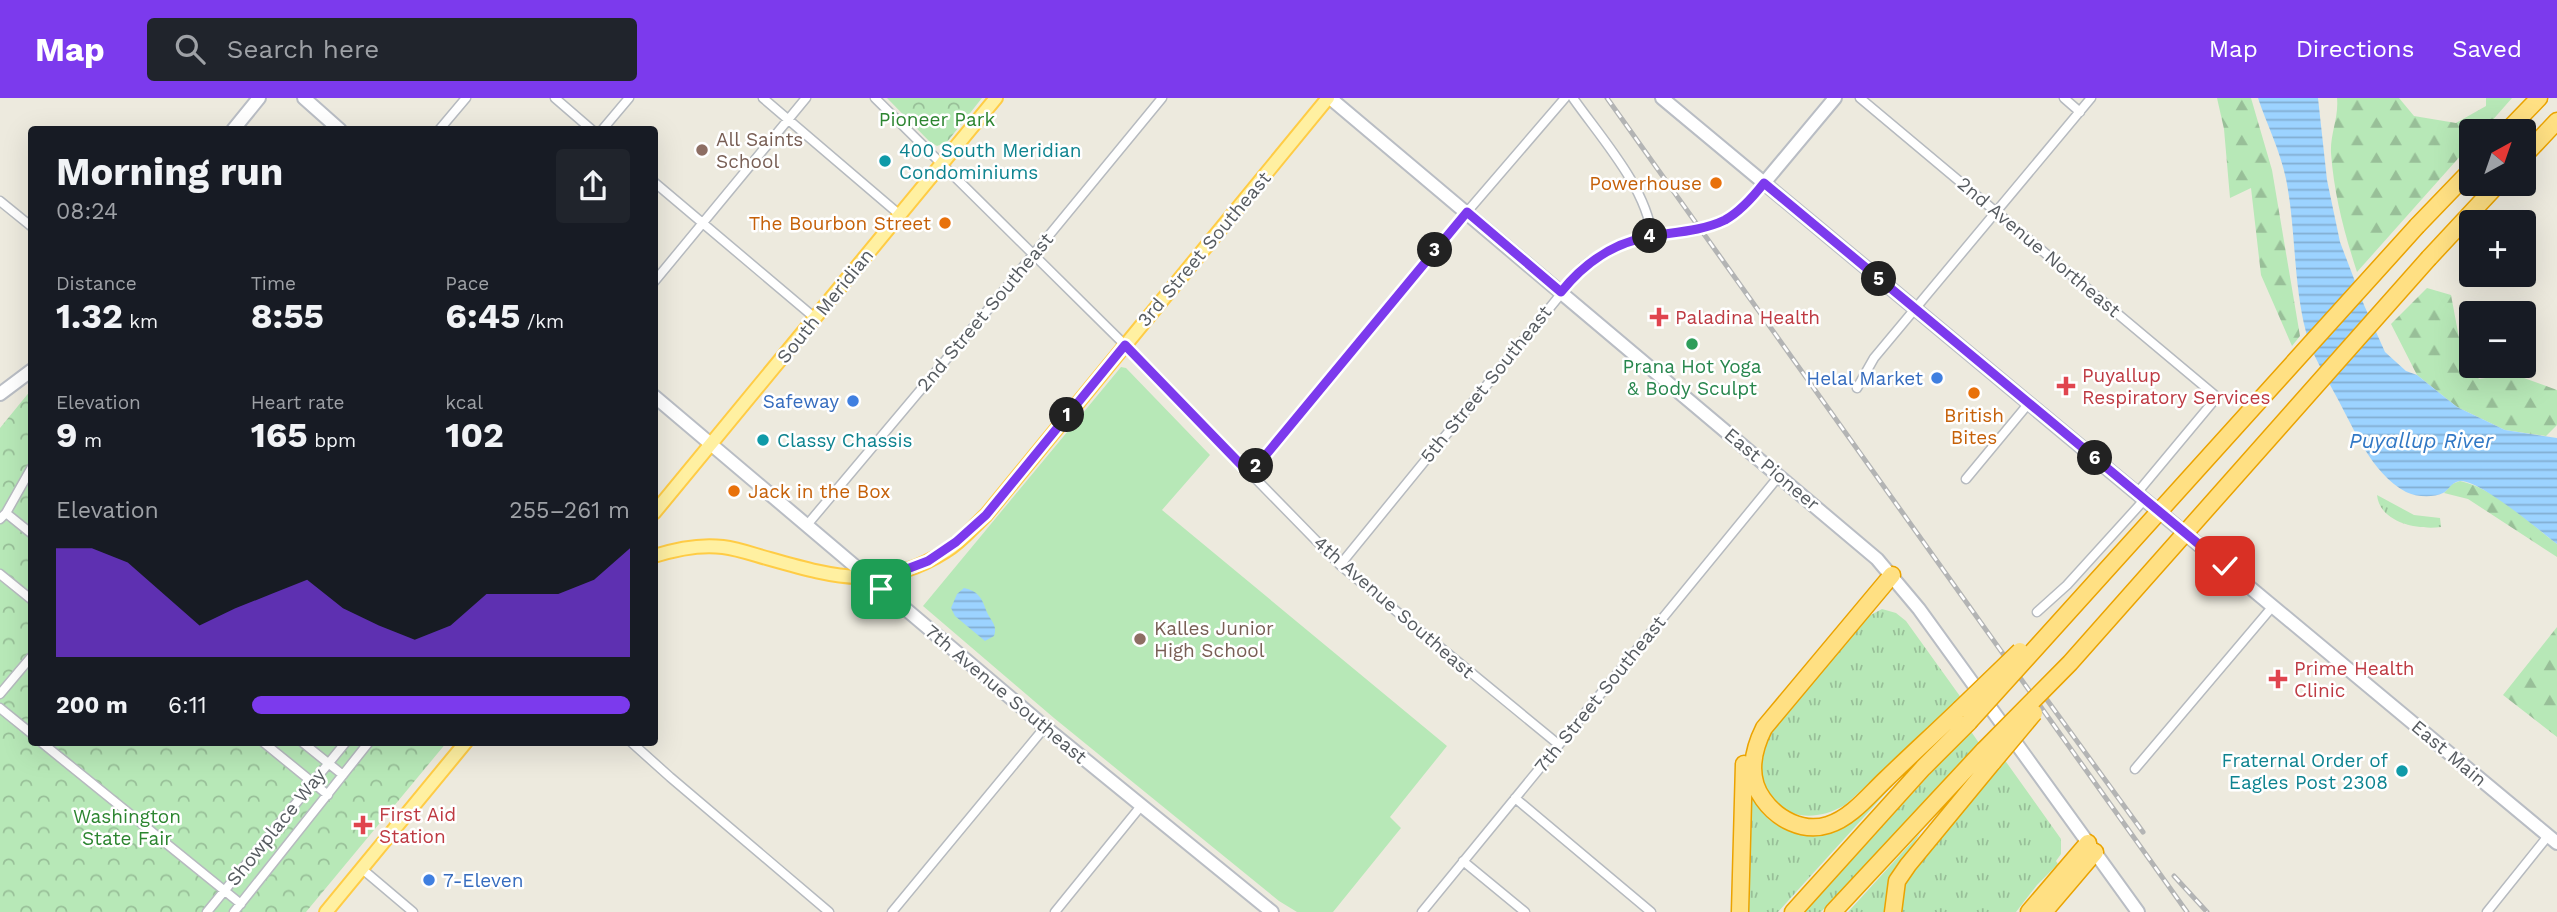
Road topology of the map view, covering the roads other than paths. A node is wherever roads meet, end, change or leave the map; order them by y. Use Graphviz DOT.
graph roads {
  1 [pos="259,98"];
  2 [pos="304,98"];
  3 [pos="466,98"];
  4 [pos="555,98"];
  5 [pos="629,98"];
  6 [pos="763,98"];
  7 [pos="806,98"];
  8 [pos="875,98"];
  9 [pos="996,98"];
  10 [pos="1162,98"];
  11 [pos="1329,98"];
  12 [pos="1565,98"];
  13 [pos="1573,98"];
  14 [pos="1662,98"];
  15 [pos="1835,98"];
  16 [pos="1860,98"];
  17 [pos="2064,98"];
  18 [pos="2091,98"];
  19 [pos="2539,98"];
  20 [pos="2080,112"];
  21 [pos="2519,119"];
  22 [pos="789,120"];
  23 [pos="2557,121"];
  24 [pos="236,126"];
  25 [pos="336,126"];
  26 [pos="442,126"];
  27 [pos="587,126"];
  28 [pos="606,126"];
  29 [pos="2536,143"];
  30 [pos="940,164"];
  31 [pos="2459,182"];
  32 [pos="1764,183"];
  33 [pos="658,185"];
  34 [pos="2487,196"];
  35 [pos="0,201"];
  36 [pos="1467,212"];
  37 [pos="1997,212"];
  38 [pos="900,215"];
  39 [pos="703,223"];
  40 [pos="28,224"];
  41 [pos="1652,236"];
  42 [pos="1033,255"];
  43 [pos="658,277"];
  44 [pos="1561,292"];
  45 [pos="1916,310"];
  46 [pos="815,318"];
  47 [pos="1125,345"];
  48 [pos="28,373"];
  49 [pos="1857,388"];
  50 [pos="0,394"];
  51 [pos="658,399"];
  52 [pos="2029,403"];
  53 [pos="711,445"];
  54 [pos="28,474"];
  55 [pos="1250,474"];
  56 [pos="1779,476"];
  57 [pos="1966,479"];
  58 [pos="2141,496"];
  59 [pos="658,508"];
  60 [pos="3,516"];
  61 [pos="807,525"];
  62 [pos="28,532"];
  63 [pos="658,555"];
  64 [pos="1340,565"];
  65 [pos="1889,572"];
  66 [pos="0,574"];
  67 [pos="869,579"];
  68 [pos="28,597"];
  69 [pos="2273,606"];
  70 [pos="2037,612"];
  71 [pos="28,661"];
  72 [pos="0,694"];
  73 [pos="0,708"];
  74 [pos="1964,715"];
  75 [pos="1045,727"];
  76 [pos="28,731"];
  77 [pos="1558,744"];
  78 [pos="46,746"];
  79 [pos="268,746"];
  80 [pos="307,746"];
  81 [pos="342,746"];
  82 [pos="366,746"];
  83 [pos="463,746"];
  84 [pos="635,746"];
  85 [pos="1988,756"];
  86 [pos="328,763"];
  87 [pos="2135,769"];
  88 [pos="343,775"];
  89 [pos="312,782"];
  90 [pos="328,795"];
  91 [pos="1515,798"];
  92 [pos="1141,806"];
  93 [pos="2553,840"];
  94 [pos="2091,848"];
  95 [pos="1463,861"];
  96 [pos="361,869"];
  97 [pos="224,891"];
  98 [pos="241,904"];
  99 [pos="207,912"];
  100 [pos="234,912"];
  101 [pos="326,912"];
  102 [pos="413,912"];
  103 [pos="829,912"];
  104 [pos="892,912"];
  105 [pos="1055,912"];
  106 [pos="1272,912"];
  107 [pos="1422,912"];
  108 [pos="1525,912"];
  109 [pos="1651,912"];
  110 [pos="1740,912"];
  111 [pos="1793,912"];
  112 [pos="1833,912"];
  113 [pos="1893,912"];
  114 [pos="2029,912"];
  115 [pos="2045,912"];
  116 [pos="2138,912"];
  117 [pos="2487,912"];
  1 -- 24 [label="main road"];
  2 -- 25 [label="main road"];
  3 -- 26 [label="street"];
  4 -- 27 [label="street"];
  5 -- 28 [label="street"];
  6 -- 22 [label="street"];
  7 -- 22 [label="street"];
  8 -- 30 [label="street, 4th Avenue Southeast"];
  9 -- 30 [label="main road, South Meridian"];
  10 -- 42 [label="street, 2nd Street Southeast"];
  11 -- 36 [label="main road, East Pioneer"];
  11 -- 47 [label="main road, 3rd Street Southeast"];
  12 -- 36 [label="street"];
  13 -- 41 [label="street"];
  14 -- 32 [label="main road, East Main"];
  15 -- 32 [label="main road"];
  16 -- 37 [label="street, 2nd Avenue Northeast"];
  17 -- 20 [label="street"];
  18 -- 20 [label="street"];
  19 -- 21 [label="highway"];
  20 -- 37 [label="street"];
  22 -- 38 [label="street"];
  22 -- 39 [label="street"];
  23 -- 29 [label="highway"];
  30 -- 38 [label="main road, South Meridian"];
  30 -- 42 [label="street, 4th Avenue Southeast"];
  31 -- 74 [label="highway, bridge"];
  32 -- 41 [label="street, 5th Street Southeast"];
  32 -- 45 [label="main road, East Main"];
  33 -- 39 [label="street"];
  34 -- 85 [label="highway, bridge"];
  35 -- 40 [label="street"];
  36 -- 44 [label="main road, East Pioneer"];
  36 -- 55 [label="street"];
  37 -- 45 [label="street"];
  37 -- 58 [label="street, 2nd Avenue Northeast"];
  38 -- 46 [label="main road, South Meridian"];
  39 -- 43 [label="street"];
  39 -- 46 [label="street"];
  41 -- 44 [label="street, 5th Street Southeast"];
  42 -- 47 [label="street, 4th Avenue Southeast"];
  42 -- 61 [label="street, 2nd Street Southeast"];
  44 -- 56 [label="main road, East Pioneer"];
  44 -- 64 [label="street, 5th Street Southeast"];
  45 -- 49 [label="street"];
  45 -- 52 [label="main road, East Main"];
  46 -- 53 [label="main road, South Meridian"];
  47 -- 55 [label="street, 4th Avenue Southeast"];
  47 -- 67 [label="main road, 3rd Street Southeast"];
  48 -- 50 [label="main road"];
  51 -- 53 [label="main road, 7th Avenue Southeast"];
  52 -- 57 [label="street"];
  52 -- 58 [label="main road, East Main"];
  53 -- 59 [label="main road, South Meridian"];
  53 -- 61 [label="main road, 7th Avenue Southeast"];
  54 -- 60 [label="street"];
  55 -- 64 [label="street, 4th Avenue Southeast"];
  56 -- 65 [label="main road, East Pioneer"];
  56 -- 77 [label="street, 7th Street Southeast"];
  58 -- 69 [label="main road, East Main"];
  58 -- 70 [label="street"];
  60 -- 62 [label="street"];
  61 -- 67 [label="main road, 7th Avenue Southeast"];
  63 -- 67 [label="main road, 3rd Street Southeast"];
  64 -- 77 [label="street, 4th Avenue Southeast"];
  65 -- 74 [label="highway"];
  65 -- 94 [label="main road, East Pioneer"];
  65 -- 110 [label="highway"];
  66 -- 68 [label="street"];
  67 -- 75 [label="main road, 7th Avenue Southeast"];
  69 -- 87 [label="street"];
  69 -- 93 [label="main road, East Main"];
  71 -- 72 [label="street"];
  73 -- 76 [label="street"];
  74 -- 111 [label="highway"];
  75 -- 92 [label="main road, 7th Avenue Southeast"];
  75 -- 104 [label="street"];
  77 -- 91 [label="street, 7th Street Southeast"];
  78 -- 97 [label="street"];
  79 -- 89 [label="street"];
  80 -- 86 [label="street"];
  81 -- 86 [label="street, Showplace Way"];
  82 -- 88 [label="street, Showplace Way"];
  83 -- 96 [label="main road"];
  84 -- 103 [label="street"];
  85 -- 112 [label="highway"];
  85 -- 113 [label="highway"];
  86 -- 88 [label="street"];
  86 -- 89 [label="street, Showplace Way"];
  88 -- 90 [label="street, Showplace Way"];
  89 -- 90 [label="street"];
  89 -- 97 [label="street, Showplace Way"];
  90 -- 98 [label="street, Showplace Way"];
  91 -- 95 [label="street, 7th Street Southeast"];
  91 -- 109 [label="street"];
  92 -- 105 [label="street"];
  92 -- 106 [label="main road, 7th Avenue Southeast"];
  93 -- 117 [label="street"];
  94 -- 114 [label="highway"];
  94 -- 115 [label="highway"];
  94 -- 116 [label="main road, East Pioneer"];
  95 -- 107 [label="street, 7th Street Southeast"];
  95 -- 108 [label="street"];
  96 -- 101 [label="main road"];
  96 -- 102 [label="street"];
  97 -- 98 [label="street"];
  97 -- 99 [label="street, Showplace Way"];
  98 -- 100 [label="street, Showplace Way"];
}
